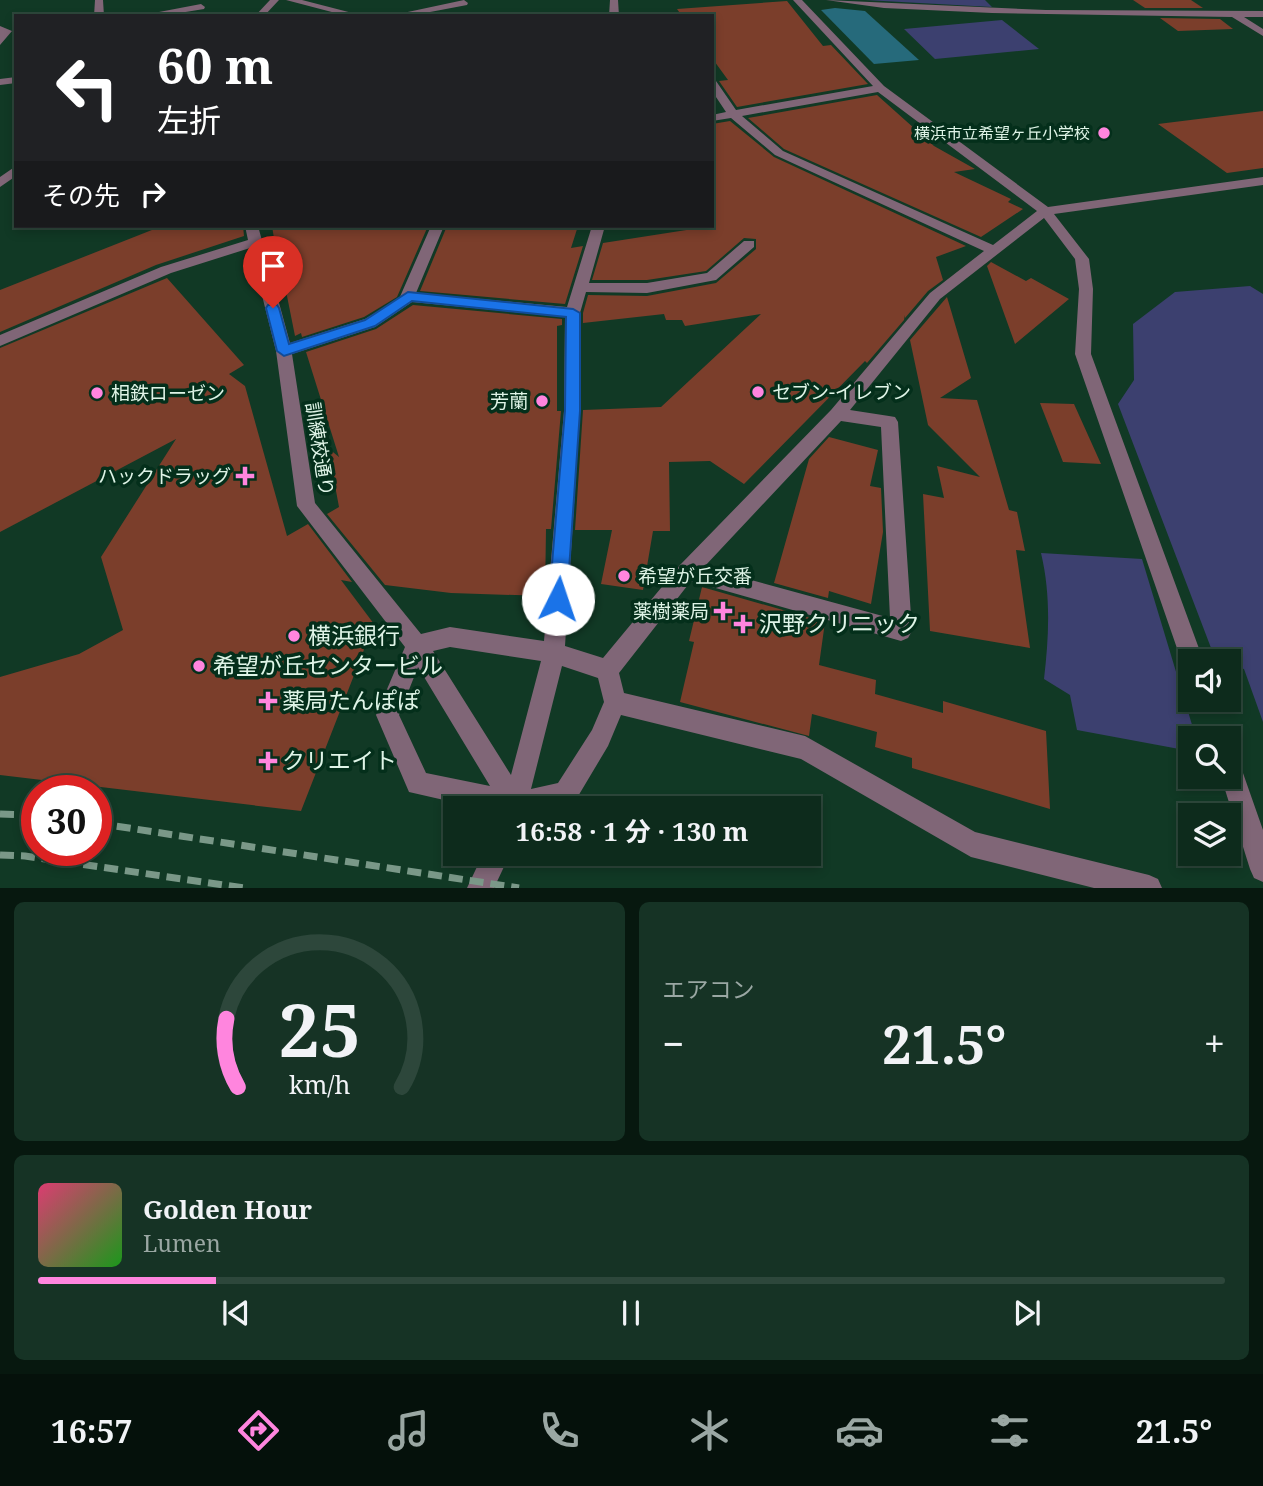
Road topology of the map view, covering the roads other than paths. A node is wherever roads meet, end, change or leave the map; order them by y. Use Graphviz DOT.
graph roads {
  1 [pos="275,0"];
  2 [pos="290,0"];
  3 [pos="408,0"];
  4 [pos="797,0"];
  5 [pos="830,0"];
  6 [pos="994,0"];
  7 [pos="1066,0"];
  8 [pos="1228,0"];
  9 [pos="465,2"];
  10 [pos="441,7"];
  11 [pos="201,8"];
  12 [pos="1004,11"];
  13 [pos="1076,12"];
  14 [pos="1234,13"];
  15 [pos="1247,13"];
  16 [pos="1263,13"];
  17 [pos="157,14"];
  18 [pos="261,14"];
  19 [pos="348,14"];
  20 [pos="404,14"];
  21 [pos="0,29"];
  22 [pos="1263,33"];
  23 [pos="0,42"];
  24 [pos="714,86"];
  25 [pos="880,88"];
  26 [pos="733,114"];
  27 [pos="714,118"];
  28 [pos="14,172"];
  29 [pos="1263,181"];
  30 [pos="0,183"];
  31 [pos="1045,211"];
  32 [pos="437,228"];
  33 [pos="597,228"];
  34 [pos="253,234"];
  35 [pos="749,244"];
  36 [pos="995,251"];
  37 [pos="580,287"];
  38 [pos="408,297"];
  39 [pos="573,313"];
  40 [pos="0,341"];
  41 [pos="284,351"];
  42 [pos="837,414"];
  43 [pos="687,571"];
  44 [pos="417,645"];
  45 [pos="1188,649"];
  46 [pos="554,653"];
  47 [pos="607,670"];
  48 [pos="615,702"];
  49 [pos="1237,789"];
  50 [pos="473,796"];
  51 [pos="509,796"];
  52 [pos="518,796"];
  53 [pos="557,796"];
  54 [pos="491,866"];
  55 [pos="1263,869"];
  56 [pos="480,887"];
  57 [pos="1149,887"];
  1 -- 18 [label="street"];
  2 -- 19 [label="street"];
  3 -- 10 [label="street"];
  4 -- 25 [label="street"];
  5 -- 12 [label="street"];
  6 -- 12 [label="street"];
  7 -- 13 [label="street"];
  8 -- 15 [label="street"];
  9 -- 10 [label="street"];
  10 -- 20 [label="street"];
  11 -- 17 [label="street"];
  12 -- 13 [label="street"];
  13 -- 14 [label="street"];
  14 -- 15 [label="street"];
  14 -- 22 [label="street"];
  15 -- 16 [label="street"];
  21 -- 23 [label="street"];
  24 -- 26 [label="street"];
  25 -- 26 [label="street"];
  25 -- 31 [label="street"];
  26 -- 27 [label="street"];
  26 -- 36 [label="street"];
  28 -- 30 [label="street"];
  29 -- 31 [label="street"];
  31 -- 36 [label="street"];
  31 -- 45 [label="street"];
  32 -- 38 [label="street"];
  33 -- 37 [label="street"];
  34 -- 40 [label="street"];
  34 -- 41 [label="street, 訓練校通り"];
  35 -- 37 [label="street"];
  36 -- 42 [label="street"];
  37 -- 39 [label="street"];
  38 -- 39 [label="street"];
  38 -- 41 [label="street"];
  39 -- 46 [label="street"];
  41 -- 44 [label="street, 訓練校通り"];
  42 -- 43 [label="street"];
  42 -- 43 [label="street"];
  43 -- 47 [label="street"];
  44 -- 46 [label="street"];
  44 -- 50 [label="street"];
  44 -- 51 [label="street, 訓練校通り"];
  46 -- 47 [label="street"];
  46 -- 52 [label="street"];
  47 -- 48 [label="street"];
  48 -- 53 [label="street"];
  48 -- 57 [label="street"];
  49 -- 55 [label="street"];
  54 -- 56 [label="street"];
}
